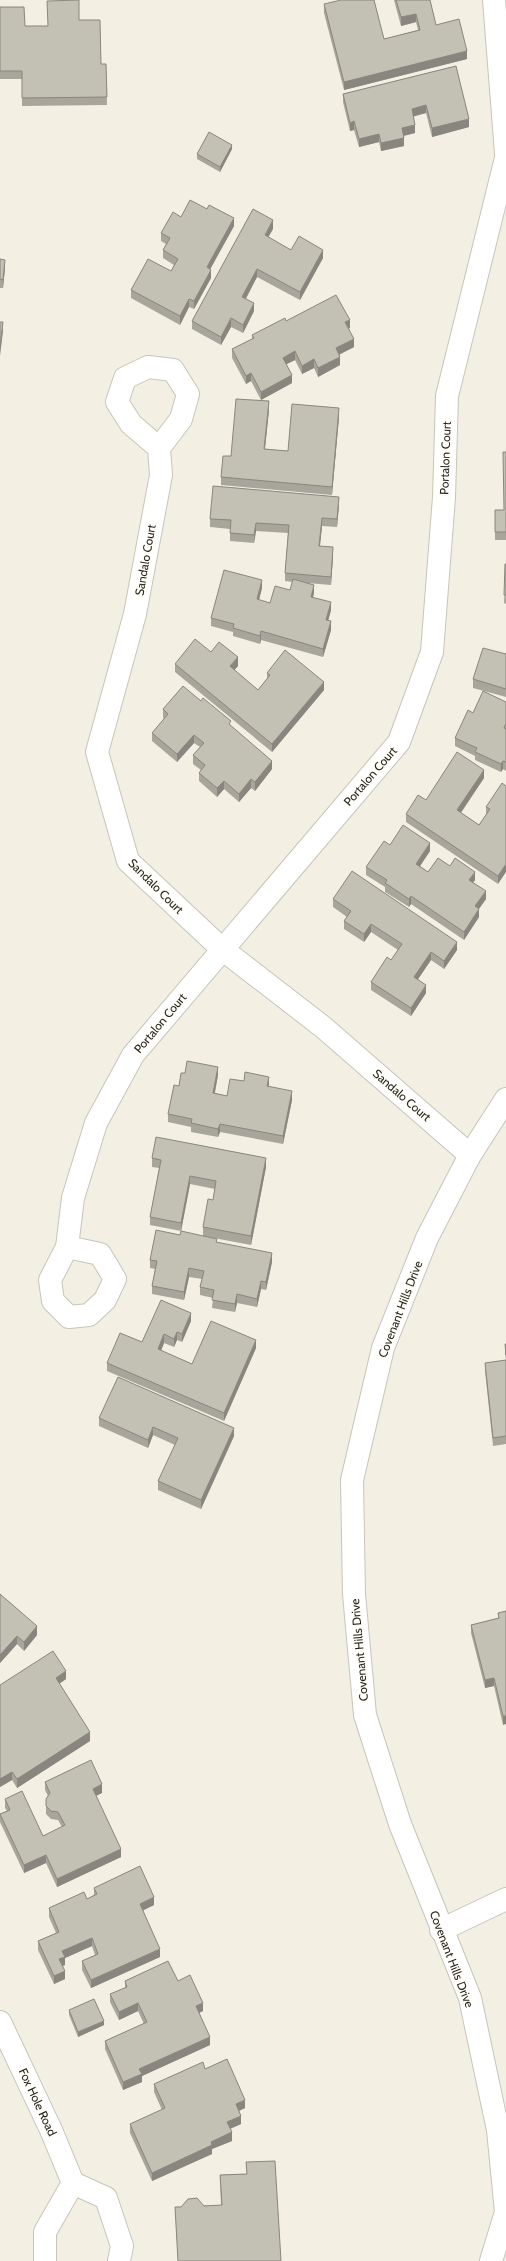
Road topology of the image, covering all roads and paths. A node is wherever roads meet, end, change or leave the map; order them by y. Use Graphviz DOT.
graph roads {
  1 [pos="494,0"];
  2 [pos="506,153"];
  3 [pos="506,158"];
  4 [pos="159,448"];
  5 [pos="222,949"];
  6 [pos="506,1099"];
  7 [pos="470,1155"];
  8 [pos="67,1247"];
  9 [pos="506,1899"];
  10 [pos="441,1930"];
  11 [pos="0,2022"];
  12 [pos="73,2183"];
  13 [pos="506,2213"];
  14 [pos="45,2261"];
  15 [pos="119,2261"];
  16 [pos="491,2261"];
  1 -- 2 [label="street"];
  3 -- 5 [label="street, Portalon Court"];
  4 -- 5 [label="street, Sandalo Court"];
  5 -- 7 [label="street, Sandalo Court"];
  5 -- 8 [label="street, Portalon Court"];
  6 -- 7 [label="street, Covenant Hills Drive"];
  7 -- 10 [label="street, Covenant Hills Drive"];
  9 -- 10 [label="street"];
  10 -- 13 [label="street, Covenant Hills Drive"];
  11 -- 12 [label="street, Fox Hole Road"];
  12 -- 14 [label="street"];
  12 -- 15 [label="street"];
  13 -- 16 [label="street, Covenant Hills Drive"];
}
